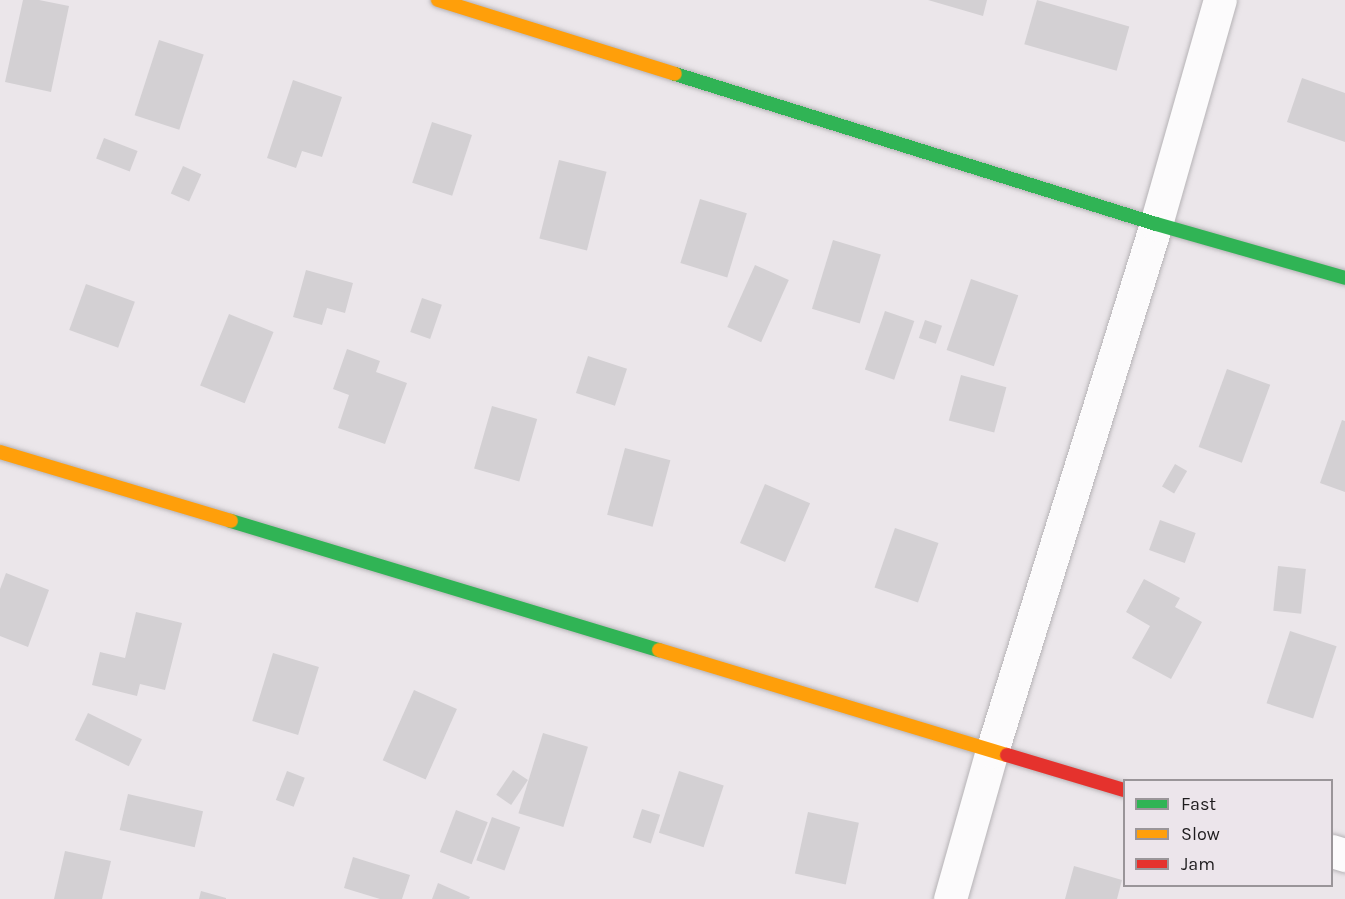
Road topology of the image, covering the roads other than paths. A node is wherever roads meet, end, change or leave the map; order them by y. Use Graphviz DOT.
graph roads {
  1 [pos="438,0"];
  2 [pos="1220,0"];
  3 [pos="1156,224"];
  4 [pos="1345,278"];
  5 [pos="0,452"];
  6 [pos="992,751"];
  7 [pos="1123,789"];
  8 [pos="950,899"];
  1 -- 3 [label="street"];
  2 -- 3 [label="street"];
  3 -- 4 [label="street"];
  3 -- 6 [label="street"];
  5 -- 6 [label="street"];
  6 -- 7 [label="street"];
  6 -- 8 [label="street"];
}
